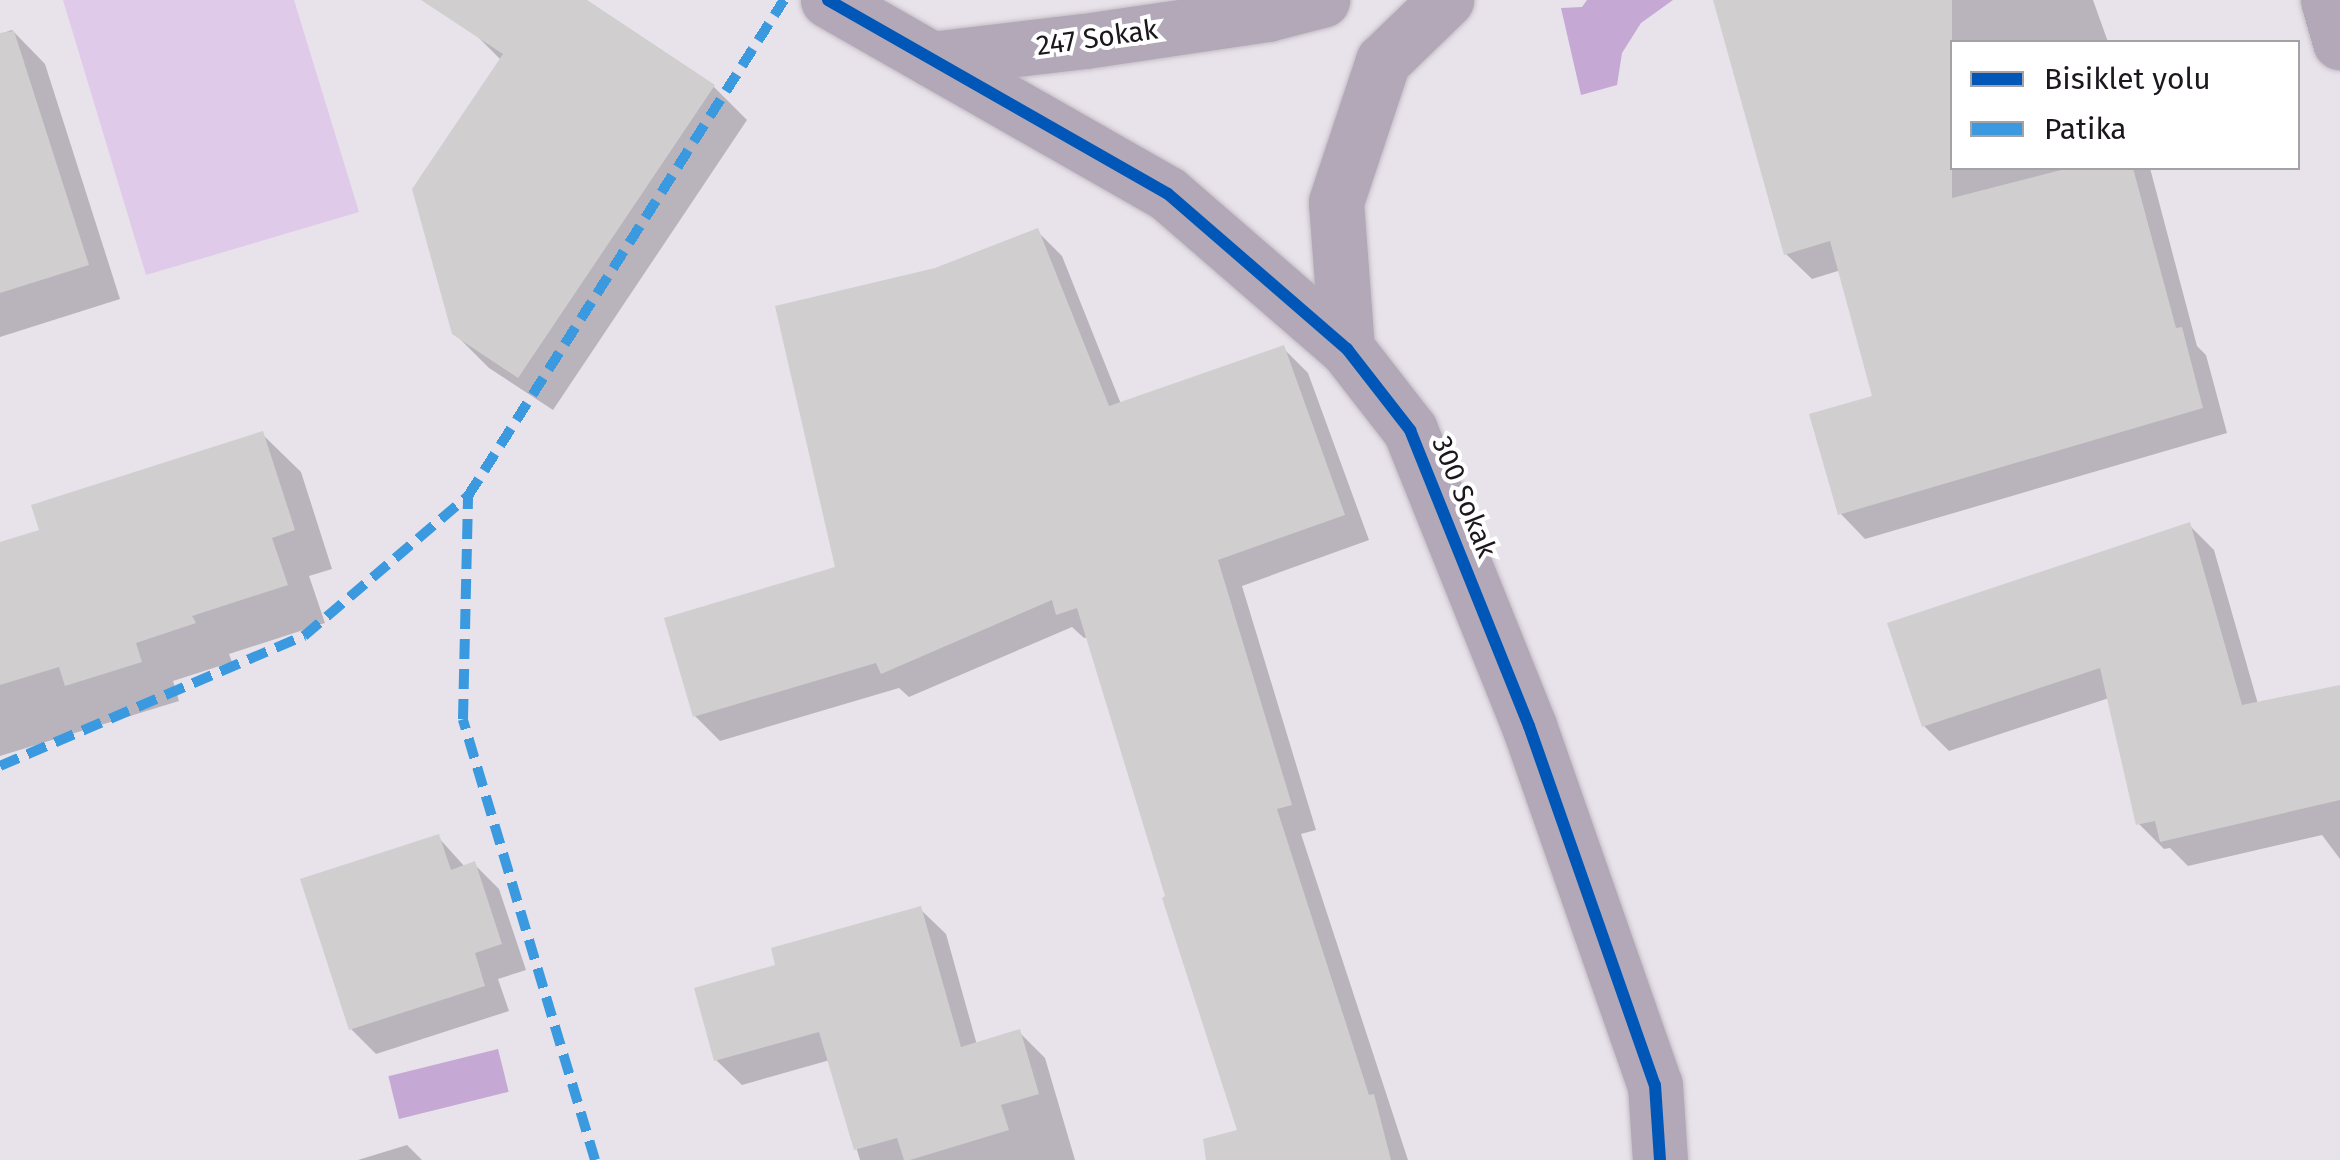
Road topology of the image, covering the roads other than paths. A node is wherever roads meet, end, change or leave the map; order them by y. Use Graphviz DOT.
graph roads {
  1 [pos="828,0"];
  2 [pos="1322,0"];
  3 [pos="1446,0"];
  4 [pos="2328,0"];
  5 [pos="2340,42"];
  6 [pos="931,59"];
  7 [pos="1347,350"];
  8 [pos="1660,1160"];
  1 -- 6 [label="street, 300 Sokak"];
  2 -- 6 [label="street, 247 Sokak"];
  3 -- 7 [label="street"];
  4 -- 5 [label="street"];
  6 -- 7 [label="street, 300 Sokak"];
  7 -- 8 [label="street, 300 Sokak"];
}
